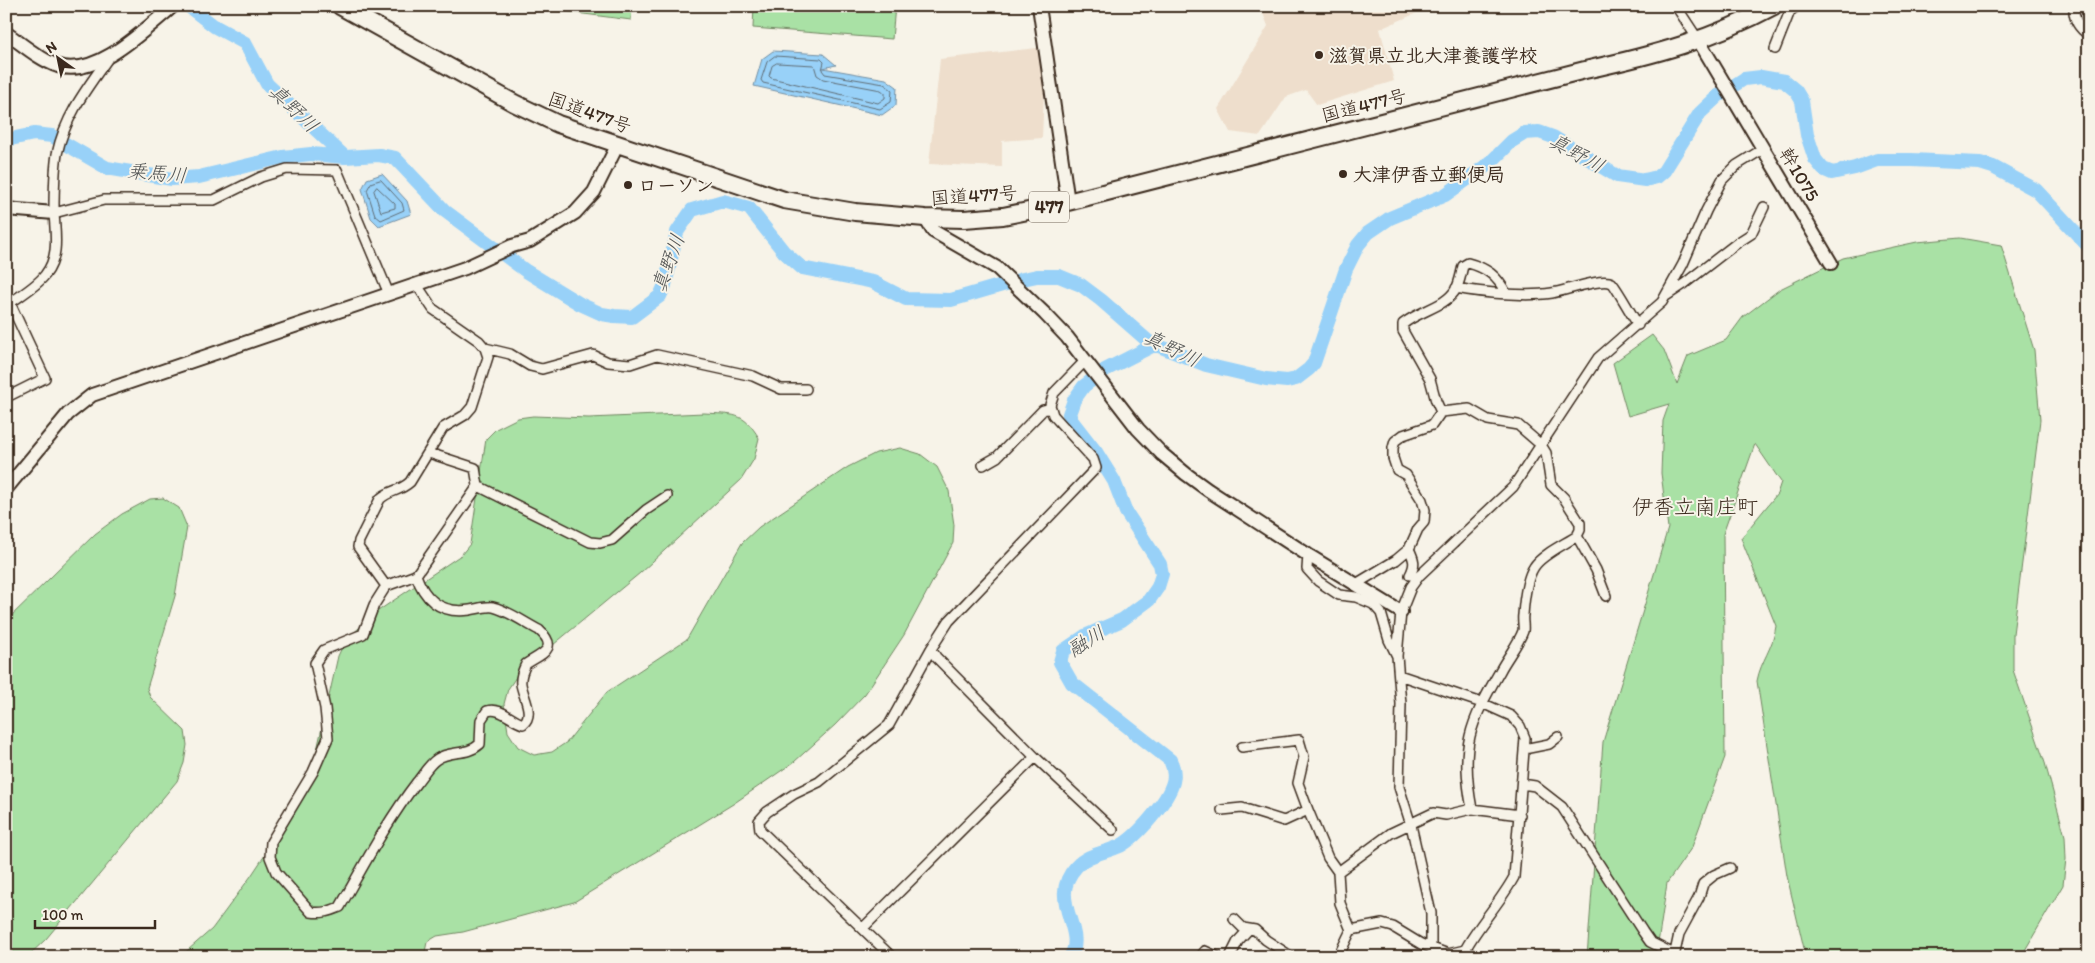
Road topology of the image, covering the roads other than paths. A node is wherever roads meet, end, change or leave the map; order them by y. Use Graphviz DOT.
graph roads {
  1 [pos="173,6"];
  2 [pos="340,6"];
  3 [pos="1039,6"];
  4 [pos="1676,6"];
  5 [pos="1774,6"];
  6 [pos="1797,6"];
  7 [pos="2074,6"];
  8 [pos="6,33"];
  9 [pos="2089,35"];
  10 [pos="1699,41"];
  11 [pos="1775,49"];
  12 [pos="113,52"];
  13 [pos="618,144"];
  14 [pos="1763,149"];
  15 [pos="1068,202"];
  16 [pos="1764,208"];
  17 [pos="6,209"];
  18 [pos="54,213"];
  19 [pos="925,218"];
  20 [pos="1831,263"];
  21 [pos="417,285"];
  22 [pos="1456,288"];
  23 [pos="1506,293"];
  24 [pos="389,294"];
  25 [pos="1666,296"];
  26 [pos="8,304"];
  27 [pos="1638,325"];
  28 [pos="485,348"];
  29 [pos="1085,361"];
  30 [pos="806,389"];
  31 [pos="6,390"];
  32 [pos="1051,408"];
  33 [pos="1441,412"];
  34 [pos="1541,446"];
  35 [pos="429,453"];
  36 [pos="983,465"];
  37 [pos="478,486"];
  38 [pos="6,489"];
  39 [pos="668,496"];
  40 [pos="1577,536"];
  41 [pos="1409,549"];
  42 [pos="1308,555"];
  43 [pos="416,575"];
  44 [pos="1410,575"];
  45 [pos="1356,584"];
  46 [pos="386,586"];
  47 [pos="1606,596"];
  48 [pos="1402,612"];
  49 [pos="931,649"];
  50 [pos="1397,656"];
  51 [pos="1399,675"];
  52 [pos="1482,703"];
  53 [pos="1558,737"];
  54 [pos="1242,747"];
  55 [pos="1524,749"];
  56 [pos="1035,757"];
  57 [pos="1522,784"];
  58 [pos="1472,809"];
  59 [pos="1222,810"];
  60 [pos="1308,810"];
  61 [pos="1520,815"];
  62 [pos="1411,825"];
  63 [pos="1113,830"];
  64 [pos="1730,868"];
  65 [pos="1338,872"];
  66 [pos="1234,919"];
  67 [pos="863,928"];
  68 [pos="1250,929"];
  69 [pos="1351,930"];
  70 [pos="1432,947"];
  71 [pos="1465,950"];
  72 [pos="1674,955"];
  73 [pos="890,956"];
  74 [pos="1200,957"];
  75 [pos="1218,957"];
  76 [pos="1230,957"];
  77 [pos="1292,957"];
  78 [pos="1338,957"];
  79 [pos="1434,957"];
  80 [pos="1475,957"];
  1 -- 12 [label="street"];
  2 -- 13 [label="highway, 国道477号 / 477"];
  3 -- 15 [label="street"];
  4 -- 10 [label="street"];
  5 -- 10 [label="highway, 国道477号 / 477"];
  6 -- 11 [label="street"];
  7 -- 9 [label="street"];
  8 -- 12 [label="street"];
  10 -- 14 [label="street, 幹1075"];
  10 -- 15 [label="highway, 国道477号 / 477"];
  12 -- 18 [label="street"];
  13 -- 19 [label="highway, 国道477号 / 477"];
  13 -- 21 [label="street"];
  14 -- 20 [label="street, 幹1075"];
  14 -- 25 [label="street"];
  15 -- 19 [label="highway, 国道477号 / 477"];
  16 -- 25 [label="street"];
  17 -- 18 [label="street"];
  18 -- 24 [label="street"];
  18 -- 26 [label="street"];
  19 -- 29 [label="street"];
  21 -- 24 [label="street"];
  21 -- 28 [label="street"];
  22 -- 23 [label="street"];
  22 -- 23 [label="street"];
  22 -- 33 [label="street"];
  23 -- 27 [label="street"];
  24 -- 38 [label="street"];
  25 -- 27 [label="street"];
  26 -- 31 [label="street"];
  27 -- 34 [label="street"];
  28 -- 30 [label="street"];
  28 -- 35 [label="street"];
  29 -- 32 [label="street"];
  29 -- 42 [label="street"];
  32 -- 36 [label="street"];
  32 -- 49 [label="street"];
  33 -- 34 [label="street"];
  33 -- 41 [label="street"];
  34 -- 40 [label="street"];
  34 -- 48 [label="street"];
  35 -- 37 [label="street"];
  35 -- 46 [label="street"];
  37 -- 39 [label="street"];
  37 -- 43 [label="street"];
  40 -- 47 [label="street"];
  40 -- 52 [label="street"];
  41 -- 44 [label="street"];
  41 -- 45 [label="street"];
  42 -- 45 [label="street"];
  42 -- 50 [label="street"];
  43 -- 46 [label="street"];
  43 -- 46 [label="street"];
  45 -- 48 [label="street"];
  48 -- 50 [label="street"];
  49 -- 56 [label="street"];
  49 -- 67 [label="street"];
  50 -- 51 [label="street"];
  51 -- 52 [label="street"];
  51 -- 62 [label="street"];
  52 -- 55 [label="street"];
  52 -- 58 [label="street"];
  53 -- 55 [label="street"];
  54 -- 60 [label="street"];
  55 -- 57 [label="street"];
  56 -- 63 [label="street"];
  56 -- 67 [label="street"];
  57 -- 61 [label="street"];
  57 -- 72 [label="street"];
  58 -- 61 [label="street"];
  58 -- 62 [label="street"];
  59 -- 60 [label="street"];
  60 -- 65 [label="street"];
  61 -- 71 [label="street"];
  62 -- 65 [label="street"];
  62 -- 70 [label="street"];
  64 -- 72 [label="street"];
  65 -- 69 [label="street"];
  66 -- 68 [label="street"];
  67 -- 73 [label="street"];
  68 -- 76 [label="street"];
  68 -- 77 [label="street"];
  69 -- 70 [label="street"];
  69 -- 78 [label="street"];
  70 -- 71 [label="street"];
  70 -- 79 [label="street"];
  71 -- 80 [label="street"];
  74 -- 75 [label="street"];
}
